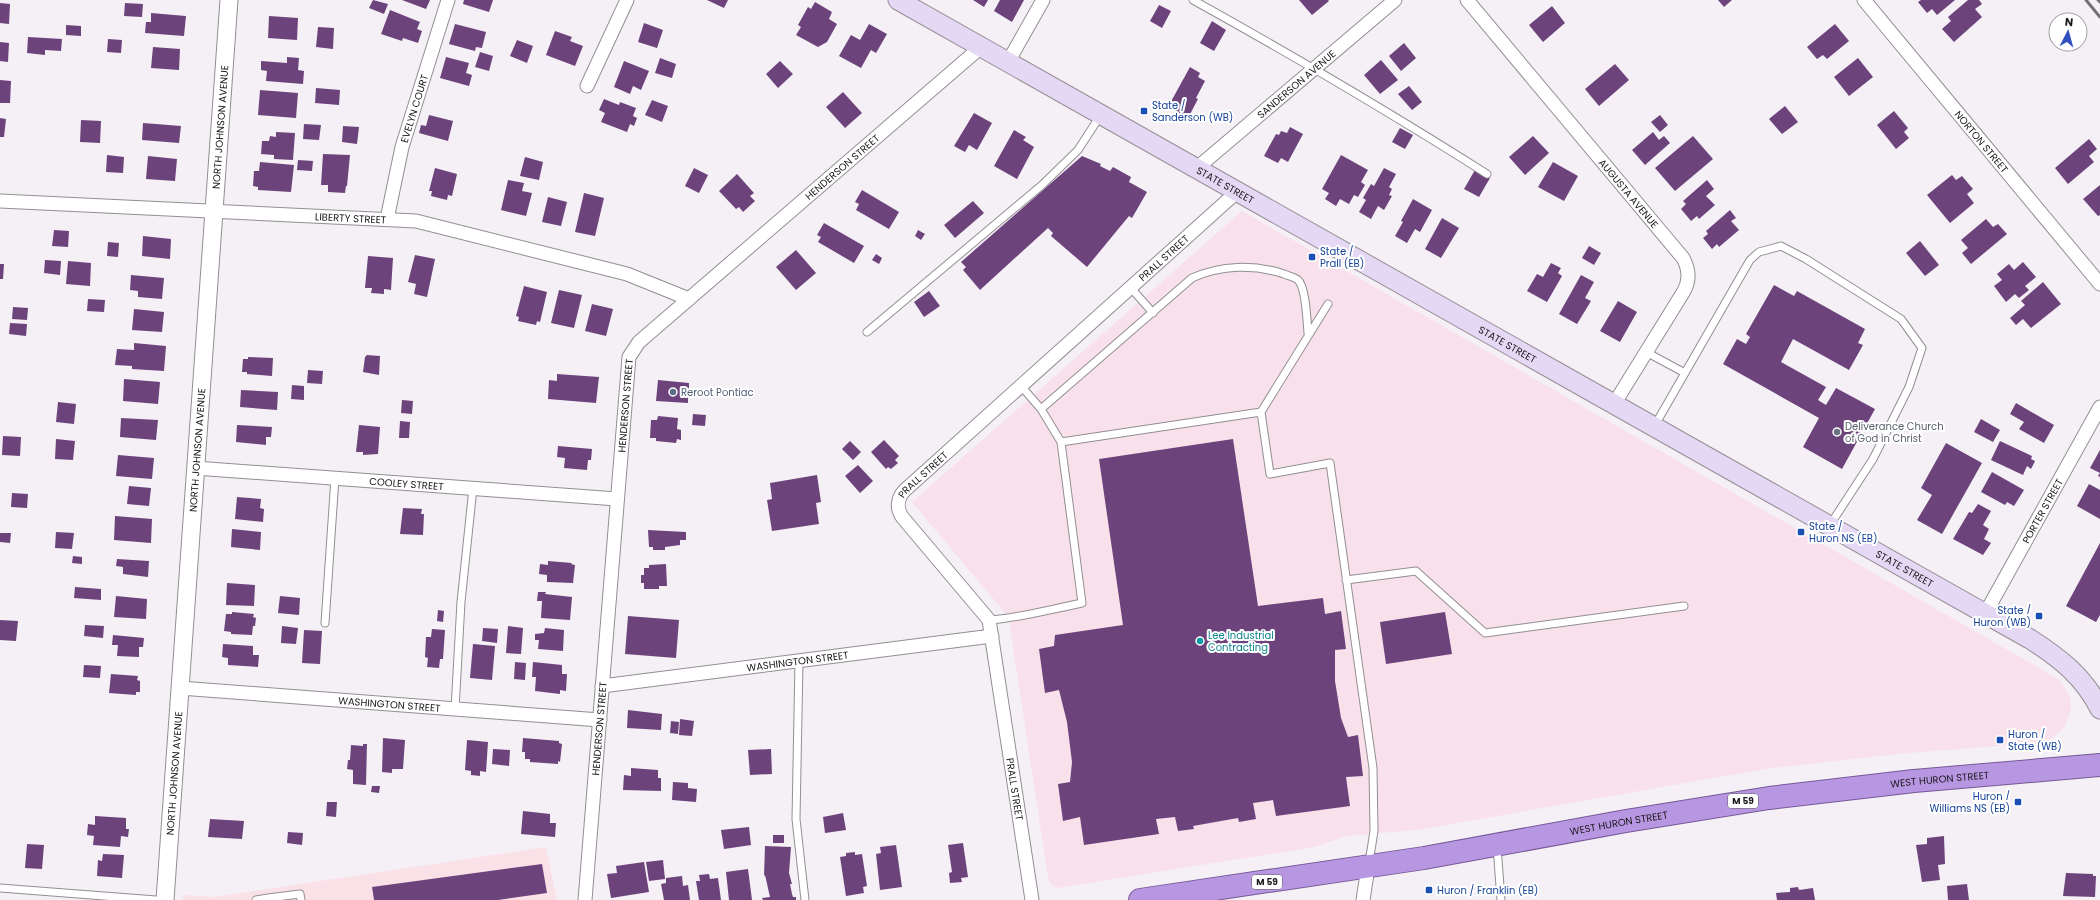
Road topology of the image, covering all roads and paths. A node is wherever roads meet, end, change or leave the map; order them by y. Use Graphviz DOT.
graph roads {
  1 [pos="229,0"];
  2 [pos="448,0"];
  3 [pos="627,0"];
  4 [pos="898,0"];
  5 [pos="1043,0"];
  6 [pos="1193,0"];
  7 [pos="1396,0"];
  8 [pos="1468,0"];
  9 [pos="1864,0"];
  10 [pos="981,47"];
  11 [pos="1008,62"];
  12 [pos="1315,70"];
  13 [pos="587,86"];
  14 [pos="1102,114"];
  15 [pos="1197,168"];
  16 [pos="1487,174"];
  17 [pos="1238,191"];
  18 [pos="0,201"];
  19 [pos="214,210"];
  20 [pos="387,219"];
  21 [pos="2100,284"];
  22 [pos="1131,288"];
  23 [pos="689,299"];
  24 [pos="1328,304"];
  25 [pos="1153,313"];
  26 [pos="867,332"];
  27 [pos="1308,333"];
  28 [pos="1646,352"];
  29 [pos="1685,373"];
  30 [pos="1020,386"];
  31 [pos="1614,404"];
  32 [pos="2100,407"];
  33 [pos="1041,409"];
  34 [pos="1261,412"];
  35 [pos="1654,426"];
  36 [pos="1061,442"];
  37 [pos="196,468"];
  38 [pos="334,478"];
  39 [pos="473,488"];
  40 [pos="617,498"];
  41 [pos="1830,525"];
  42 [pos="1346,580"];
  43 [pos="1684,606"];
  44 [pos="1986,614"];
  45 [pos="989,620"];
  46 [pos="325,623"];
  47 [pos="992,636"];
  48 [pos="799,661"];
  49 [pos="602,686"];
  50 [pos="180,688"];
  51 [pos="455,709"];
  52 [pos="2100,709"];
  53 [pos="600,720"];
  54 [pos="2100,765"];
  55 [pos="1497,846"];
  56 [pos="1368,867"];
  57 [pos="0,888"];
  58 [pos="268,899"];
  59 [pos="156,900"];
  60 [pos="164,900"];
  61 [pos="256,900"];
  62 [pos="301,900"];
  63 [pos="584,900"];
  64 [pos="805,900"];
  65 [pos="1032,900"];
  66 [pos="1145,900"];
  67 [pos="1363,900"];
  68 [pos="1501,900"];
  1 -- 19 [label="street, NORTH JOHNSON AVENUE"];
  2 -- 20 [label="street, EVELYN COURT"];
  3 -- 13 [label="street"];
  4 -- 10 [label="main road, STATE STREET"];
  5 -- 11 [label="street"];
  6 -- 12 [label="lane"];
  7 -- 12 [label="street, SANDERSON AVENUE"];
  8 -- 28 [label="street, AUGUSTA AVENUE"];
  9 -- 21 [label="street, NORTON STREET"];
  10 -- 11 [label="main road, STATE STREET"];
  10 -- 23 [label="street, HENDERSON STREET"];
  11 -- 14 [label="main road, STATE STREET"];
  12 -- 15 [label="street, SANDERSON AVENUE"];
  12 -- 16 [label="lane"];
  14 -- 15 [label="main road, STATE STREET"];
  14 -- 26 [label="lane"];
  15 -- 17 [label="main road, STATE STREET"];
  17 -- 22 [label="street, PRALL STREET"];
  17 -- 31 [label="main road, STATE STREET"];
  18 -- 19 [label="street, LIBERTY STREET"];
  19 -- 20 [label="street, LIBERTY STREET"];
  19 -- 37 [label="street, NORTH JOHNSON AVENUE"];
  20 -- 23 [label="street, LIBERTY STREET"];
  22 -- 25 [label="lane"];
  22 -- 30 [label="street, PRALL STREET"];
  23 -- 40 [label="street, HENDERSON STREET"];
  24 -- 27 [label="lane"];
  25 -- 27 [label="lane"];
  25 -- 33 [label="lane"];
  27 -- 34 [label="lane"];
  28 -- 29 [label="lane"];
  28 -- 31 [label="street, AUGUSTA AVENUE"];
  29 -- 35 [label="lane"];
  29 -- 41 [label="lane"];
  30 -- 33 [label="lane"];
  30 -- 45 [label="street, PRALL STREET"];
  31 -- 35 [label="main road, STATE STREET"];
  32 -- 44 [label="street, PORTER STREET"];
  33 -- 36 [label="lane"];
  34 -- 36 [label="lane"];
  34 -- 42 [label="lane"];
  35 -- 41 [label="main road, STATE STREET"];
  36 -- 45 [label="lane"];
  37 -- 38 [label="street, COOLEY STREET"];
  37 -- 50 [label="street, NORTH JOHNSON AVENUE"];
  38 -- 39 [label="street, COOLEY STREET"];
  38 -- 46 [label="lane"];
  39 -- 40 [label="street, COOLEY STREET"];
  39 -- 51 [label="lane"];
  40 -- 49 [label="street, HENDERSON STREET"];
  41 -- 44 [label="main road, STATE STREET"];
  42 -- 43 [label="lane"];
  42 -- 56 [label="lane"];
  44 -- 52 [label="main road, STATE STREET"];
  45 -- 47 [label="street, PRALL STREET"];
  47 -- 48 [label="street, WASHINGTON STREET"];
  47 -- 65 [label="street, PRALL STREET"];
  48 -- 49 [label="street, WASHINGTON STREET"];
  48 -- 64 [label="lane"];
  49 -- 53 [label="street, HENDERSON STREET"];
  50 -- 51 [label="street, WASHINGTON STREET"];
  50 -- 60 [label="street, NORTH JOHNSON AVENUE"];
  51 -- 53 [label="street, WASHINGTON STREET"];
  53 -- 63 [label="street, HENDERSON STREET"];
  54 -- 55 [label="highway, WEST HURON STREET / M 59"];
  55 -- 56 [label="highway, WEST HURON STREET / M 59"];
  55 -- 68 [label="lane"];
  56 -- 66 [label="highway, WEST HURON STREET / M 59"];
  56 -- 67 [label="street"];
  57 -- 59 [label="lane"];
  58 -- 61 [label="lane"];
  58 -- 62 [label="lane"];
}
